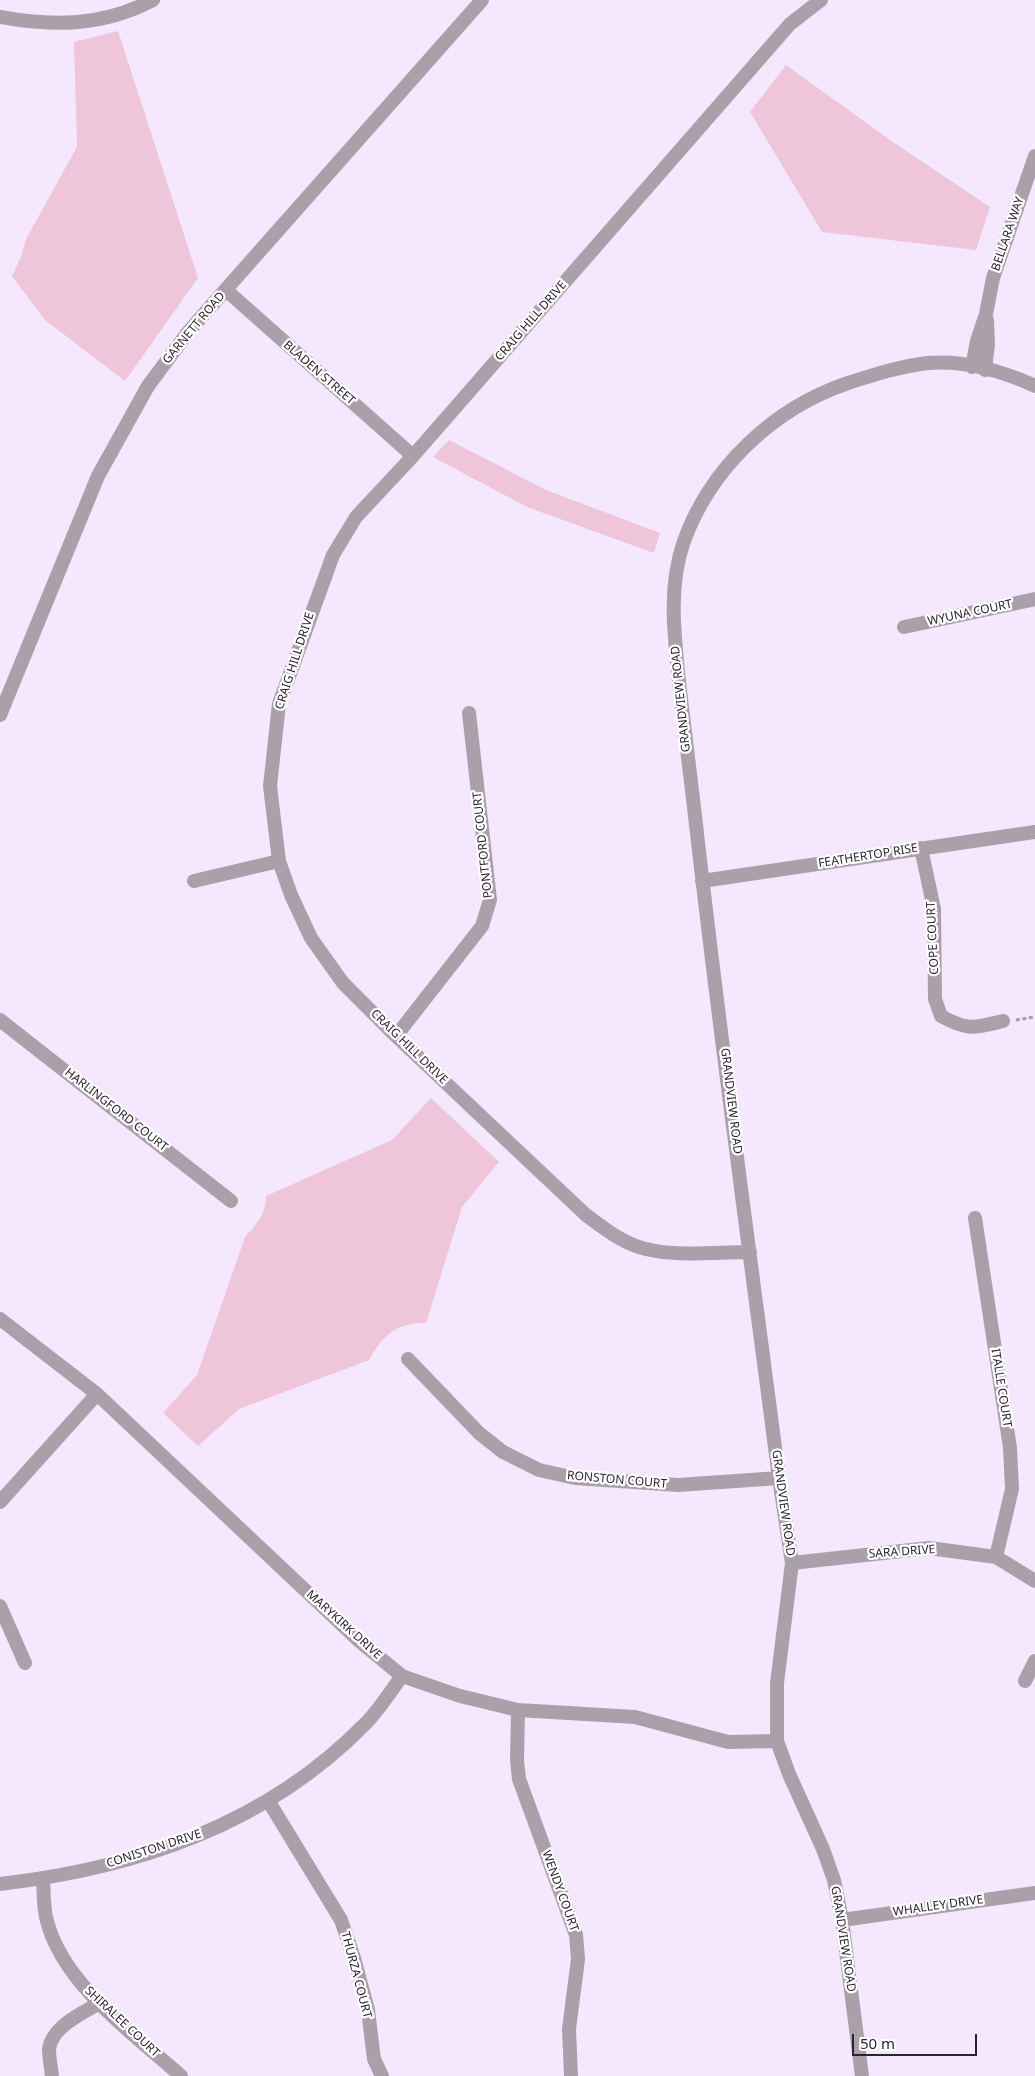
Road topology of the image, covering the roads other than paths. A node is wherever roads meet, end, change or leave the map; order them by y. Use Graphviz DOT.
graph roads {
  1 [pos="153,0"];
  2 [pos="482,0"];
  3 [pos="821,0"];
  4 [pos="0,17"];
  5 [pos="1035,156"];
  6 [pos="226,290"];
  7 [pos="979,368"];
  8 [pos="1035,386"];
  9 [pos="413,456"];
  10 [pos="1035,599"];
  11 [pos="904,626"];
  12 [pos="469,713"];
  13 [pos="0,715"];
  14 [pos="1035,832"];
  15 [pos="920,848"];
  16 [pos="279,861"];
  17 [pos="194,881"];
  18 [pos="702,881"];
  19 [pos="0,1020"];
  20 [pos="1003,1021"];
  21 [pos="396,1036"];
  22 [pos="231,1201"];
  23 [pos="975,1218"];
  24 [pos="750,1252"];
  25 [pos="0,1318"];
  26 [pos="408,1359"];
  27 [pos="97,1394"];
  28 [pos="779,1478"];
  29 [pos="0,1502"];
  30 [pos="996,1557"];
  31 [pos="792,1563"];
  32 [pos="1035,1581"];
  33 [pos="0,1606"];
  34 [pos="1035,1661"];
  35 [pos="25,1663"];
  36 [pos="402,1676"];
  37 [pos="1025,1681"];
  38 [pos="518,1710"];
  39 [pos="777,1741"];
  40 [pos="268,1802"];
  41 [pos="44,1879"];
  42 [pos="0,1884"];
  43 [pos="1035,1893"];
  44 [pos="842,1920"];
  45 [pos="99,2003"];
  46 [pos="52,2076"];
  47 [pos="181,2076"];
  48 [pos="382,2076"];
  49 [pos="571,2076"];
  50 [pos="862,2076"];
  1 -- 4 [label="street"];
  2 -- 6 [label="street, GARNETT ROAD"];
  3 -- 9 [label="street, CRAIG HILL DRIVE"];
  5 -- 7 [label="street, BELLARA WAY"];
  6 -- 9 [label="street, BLADEN STREET"];
  6 -- 13 [label="street, GARNETT ROAD"];
  7 -- 8 [label="street, GRANDVIEW ROAD"];
  7 -- 18 [label="street, GRANDVIEW ROAD"];
  9 -- 16 [label="street, CRAIG HILL DRIVE"];
  10 -- 11 [label="street, WYUNA COURT"];
  12 -- 21 [label="street, PONTFORD COURT"];
  14 -- 15 [label="street, FEATHERTOP RISE"];
  15 -- 18 [label="street, FEATHERTOP RISE"];
  15 -- 20 [label="street, COPE COURT"];
  16 -- 17 [label="street"];
  16 -- 21 [label="street, CRAIG HILL DRIVE"];
  18 -- 24 [label="street, GRANDVIEW ROAD"];
  19 -- 22 [label="street, HARLINGFORD COURT"];
  21 -- 24 [label="street, CRAIG HILL DRIVE"];
  23 -- 30 [label="street, ITALLE COURT"];
  24 -- 28 [label="street, GRANDVIEW ROAD"];
  25 -- 27 [label="street, MARYKIRK DRIVE"];
  26 -- 28 [label="street, RONSTON COURT"];
  27 -- 29 [label="street"];
  27 -- 36 [label="street, MARYKIRK DRIVE"];
  28 -- 31 [label="street, GRANDVIEW ROAD"];
  30 -- 31 [label="street, SARA DRIVE"];
  30 -- 32 [label="street, SARA DRIVE"];
  31 -- 39 [label="street, GRANDVIEW ROAD"];
  33 -- 35 [label="street"];
  34 -- 37 [label="street"];
  36 -- 38 [label="street, MARYKIRK DRIVE"];
  36 -- 40 [label="street, CONISTON DRIVE"];
  38 -- 39 [label="street, MARYKIRK DRIVE"];
  38 -- 49 [label="street, WENDY COURT"];
  39 -- 44 [label="street, GRANDVIEW ROAD"];
  40 -- 41 [label="street, CONISTON DRIVE"];
  40 -- 48 [label="street, THURZA COURT"];
  41 -- 42 [label="street, CONISTON DRIVE"];
  41 -- 45 [label="street, SHIRALEE COURT"];
  43 -- 44 [label="street, WHALLEY DRIVE"];
  44 -- 50 [label="street, GRANDVIEW ROAD"];
  45 -- 46 [label="street"];
  45 -- 47 [label="street, SHIRALEE COURT"];
}
